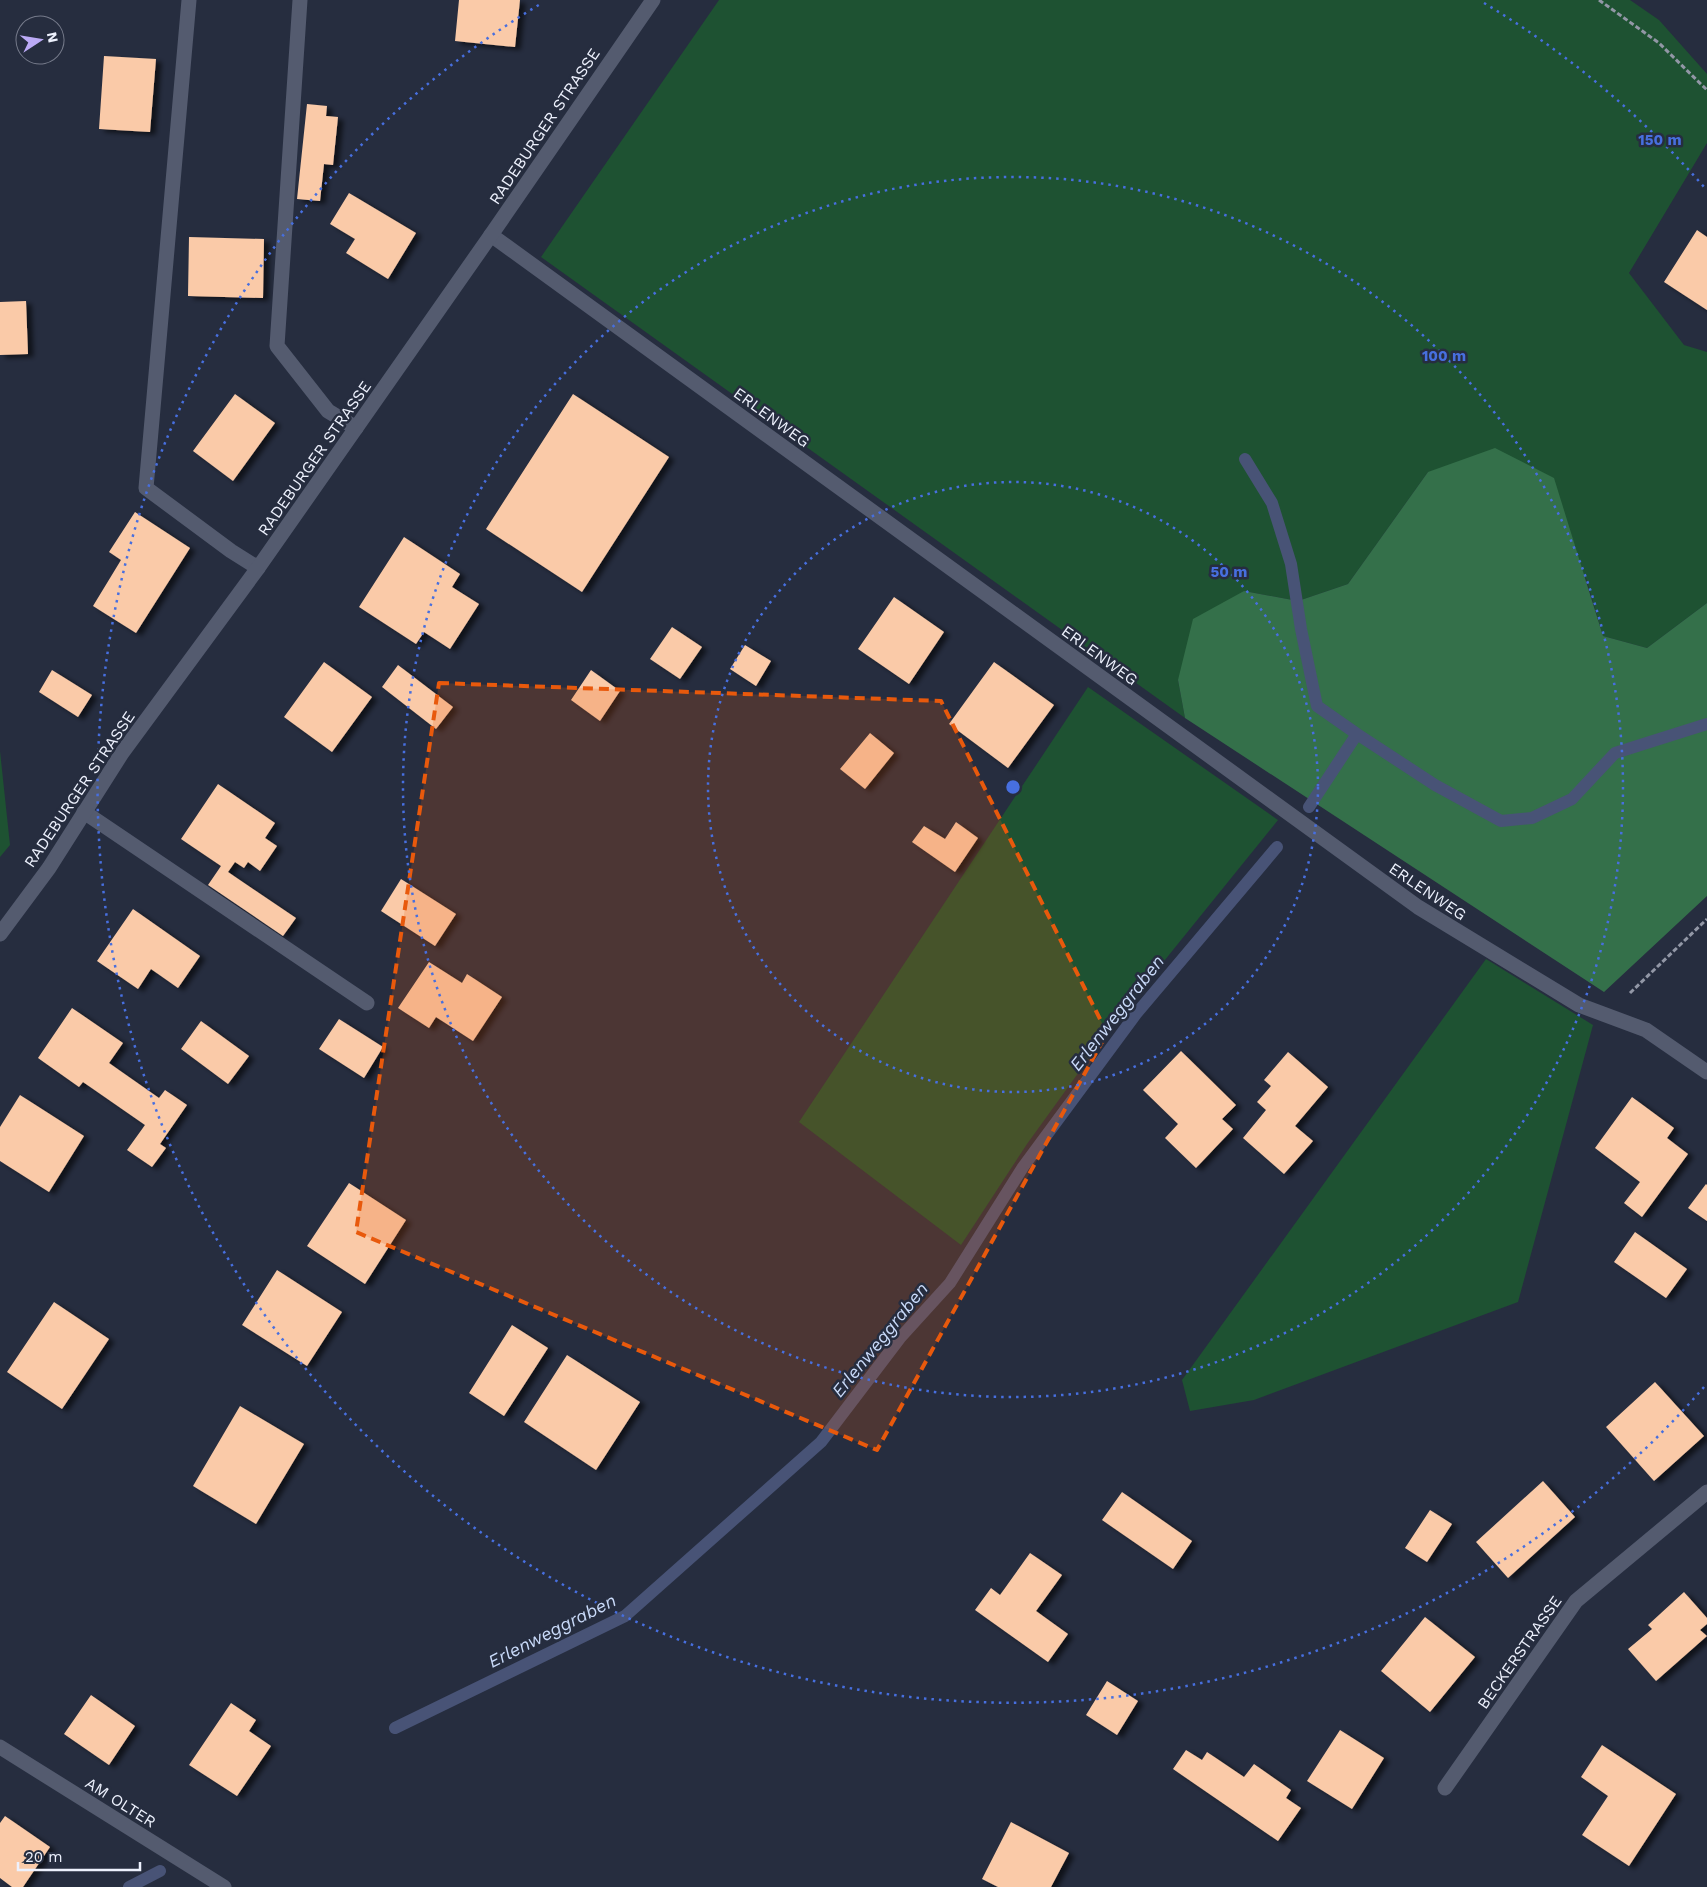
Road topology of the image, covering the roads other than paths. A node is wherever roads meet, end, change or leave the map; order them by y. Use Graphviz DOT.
graph roads {
  1 [pos="189,0"];
  2 [pos="300,0"];
  3 [pos="653,0"];
  4 [pos="491,235"];
  5 [pos="356,428"];
  6 [pos="258,568"];
  7 [pos="84,812"];
  8 [pos="0,934"];
  9 [pos="367,1003"];
  10 [pos="1707,1072"];
  11 [pos="1707,1492"];
  12 [pos="0,1747"];
  13 [pos="1445,1788"];
  14 [pos="224,1887"];
  1 -- 6 [label="street"];
  2 -- 5 [label="street"];
  3 -- 4 [label="street, RADEBURGER STRASSE"];
  4 -- 5 [label="street, RADEBURGER STRASSE"];
  4 -- 10 [label="street, ERLENWEG"];
  5 -- 6 [label="street, RADEBURGER STRASSE"];
  6 -- 7 [label="street, RADEBURGER STRASSE"];
  7 -- 8 [label="street, RADEBURGER STRASSE"];
  7 -- 9 [label="street"];
  11 -- 13 [label="street, BECKERSTRASSE"];
  12 -- 14 [label="street, AM OLTER"];
}
